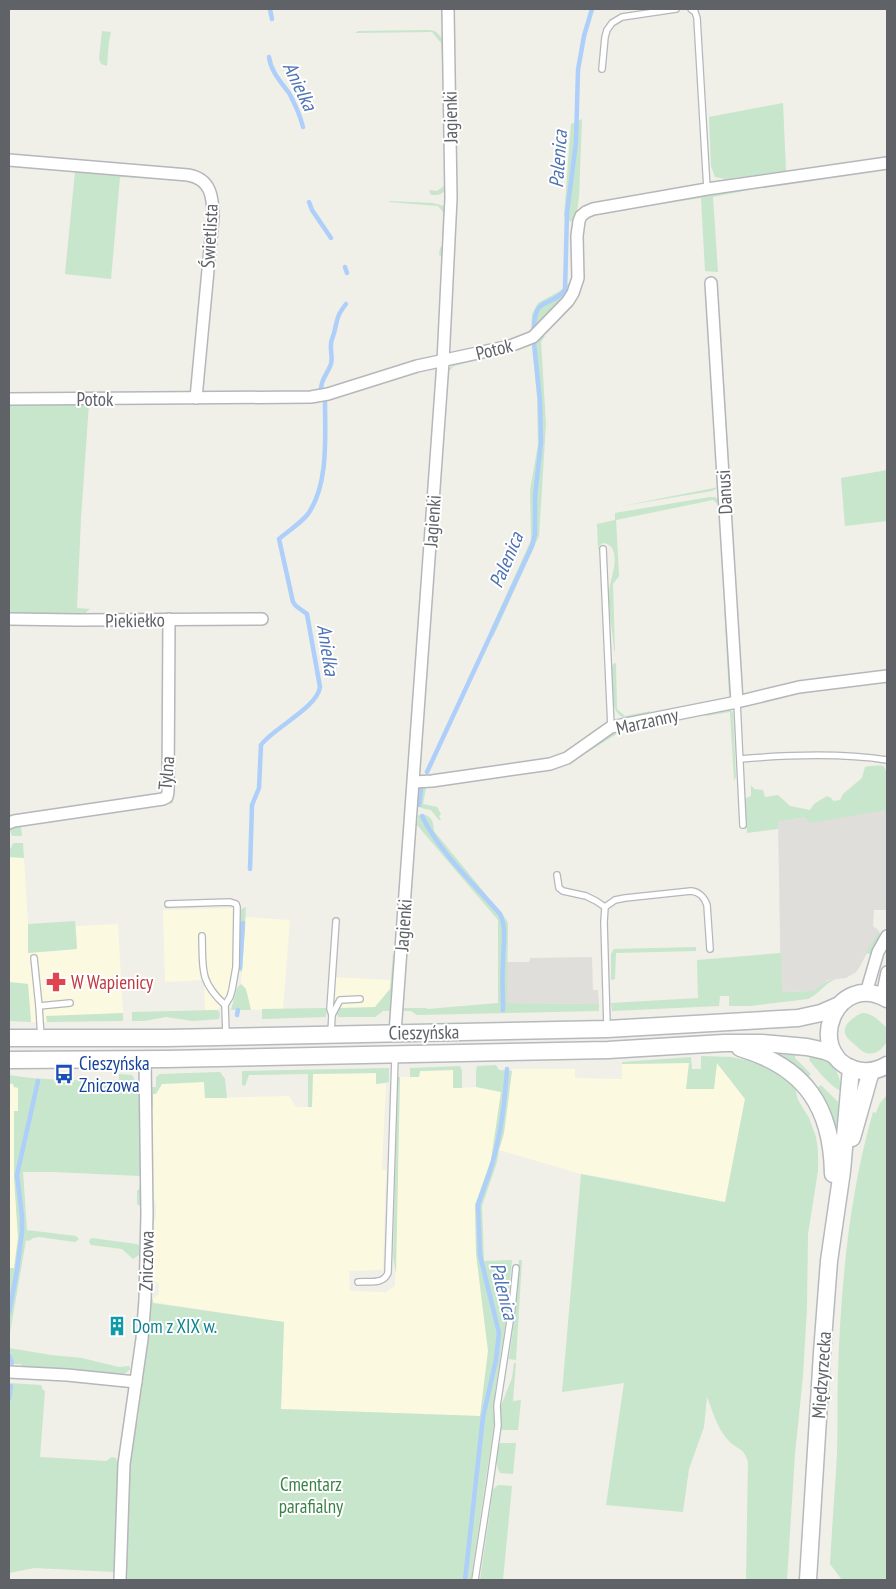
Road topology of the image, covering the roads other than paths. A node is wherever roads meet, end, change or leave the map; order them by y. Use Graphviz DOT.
graph roads {
  1 [pos="448,9"];
  2 [pos="676,9"];
  3 [pos="691,9"];
  4 [pos="602,69"];
  5 [pos="9,160"];
  6 [pos="887,163"];
  7 [pos="707,189"];
  8 [pos="711,283"];
  9 [pos="443,362"];
  10 [pos="196,398"];
  11 [pos="9,399"];
  12 [pos="603,549"];
  13 [pos="9,619"];
  14 [pos="169,619"];
  15 [pos="262,619"];
  16 [pos="887,676"];
  17 [pos="737,702"];
  18 [pos="611,727"];
  19 [pos="740,759"];
  20 [pos="887,760"];
  21 [pos="414,782"];
  22 [pos="9,823"];
  23 [pos="743,826"];
  24 [pos="557,875"];
  25 [pos="168,904"];
  26 [pos="605,907"];
  27 [pos="336,920"];
  28 [pos="202,936"];
  29 [pos="887,936"];
  30 [pos="710,949"];
  31 [pos="34,958"];
  32 [pos="887,972"];
  33 [pos="866,993"];
  34 [pos="885,998"];
  35 [pos="360,999"];
  36 [pos="70,1003"];
  37 [pos="225,1004"];
  38 [pos="39,1006"];
  39 [pos="837,1006"];
  40 [pos="332,1015"];
  41 [pos="607,1029"];
  42 [pos="395,1033"];
  43 [pos="331,1034"];
  44 [pos="226,1037"];
  45 [pos="9,1038"];
  46 [pos="40,1039"];
  47 [pos="724,1043"];
  48 [pos="395,1055"];
  49 [pos="835,1055"];
  50 [pos="9,1060"];
  51 [pos="145,1060"];
  52 [pos="887,1065"];
  53 [pos="852,1068"];
  54 [pos="871,1071"];
  55 [pos="842,1171"];
  56 [pos="829,1261"];
  57 [pos="516,1268"];
  58 [pos="358,1282"];
  59 [pos="9,1372"];
  60 [pos="136,1382"];
  61 [pos="120,1580"];
  62 [pos="475,1580"];
  63 [pos="808,1580"];
  1 -- 9 [label="street, Jagienki"];
  2 -- 4 [label="lane"];
  3 -- 7 [label="lane"];
  5 -- 10 [label="street, Świetlista"];
  6 -- 7 [label="street, Potok"];
  7 -- 9 [label="street, Potok"];
  8 -- 17 [label="street, Danusi"];
  9 -- 10 [label="street, Potok"];
  9 -- 21 [label="street, Jagienki"];
  10 -- 11 [label="street, Potok"];
  12 -- 18 [label="lane"];
  13 -- 14 [label="street, Piekiełko"];
  14 -- 15 [label="street, Piekiełko"];
  14 -- 22 [label="street, Tylna"];
  16 -- 17 [label="street, Marzanny"];
  17 -- 18 [label="street, Marzanny"];
  17 -- 19 [label="lane"];
  18 -- 21 [label="street, Marzanny"];
  19 -- 20 [label="lane"];
  19 -- 23 [label="lane"];
  21 -- 42 [label="street, Jagienki"];
  24 -- 26 [label="lane"];
  25 -- 37 [label="lane"];
  26 -- 30 [label="lane"];
  26 -- 41 [label="lane"];
  27 -- 40 [label="lane"];
  28 -- 37 [label="lane"];
  29 -- 33 [label="street"];
  31 -- 38 [label="lane"];
  32 -- 34 [label="street"];
  33 -- 34 [label="main road"];
  33 -- 39 [label="main road, Cieszyńska"];
  35 -- 40 [label="lane"];
  36 -- 38 [label="lane"];
  37 -- 44 [label="lane"];
  38 -- 46 [label="lane"];
  39 -- 41 [label="main road, Cieszyńska"];
  39 -- 49 [label="main road"];
  40 -- 43 [label="lane"];
  41 -- 42 [label="main road, Cieszyńska"];
  42 -- 43 [label="main road, Cieszyńska"];
  43 -- 44 [label="main road, Cieszyńska"];
  44 -- 46 [label="main road, Cieszyńska"];
  45 -- 46 [label="main road, Cieszyńska"];
  47 -- 48 [label="main road, Cieszyńska"];
  47 -- 49 [label="main road, Cieszyńska"];
  47 -- 56 [label="main road"];
  48 -- 51 [label="main road, Cieszyńska"];
  48 -- 58 [label="lane"];
  49 -- 53 [label="main road"];
  50 -- 51 [label="main road, Cieszyńska"];
  51 -- 60 [label="street, Zniczowa"];
  52 -- 54 [label="main road"];
  53 -- 54 [label="main road"];
  53 -- 55 [label="main road, Międzyrzecka"];
  54 -- 55 [label="main road, Międzyrzecka"];
  55 -- 56 [label="main road, Międzyrzecka"];
  56 -- 63 [label="main road, Międzyrzecka"];
  57 -- 62 [label="lane"];
  59 -- 60 [label="street"];
  60 -- 61 [label="street, Zniczowa"];
}
